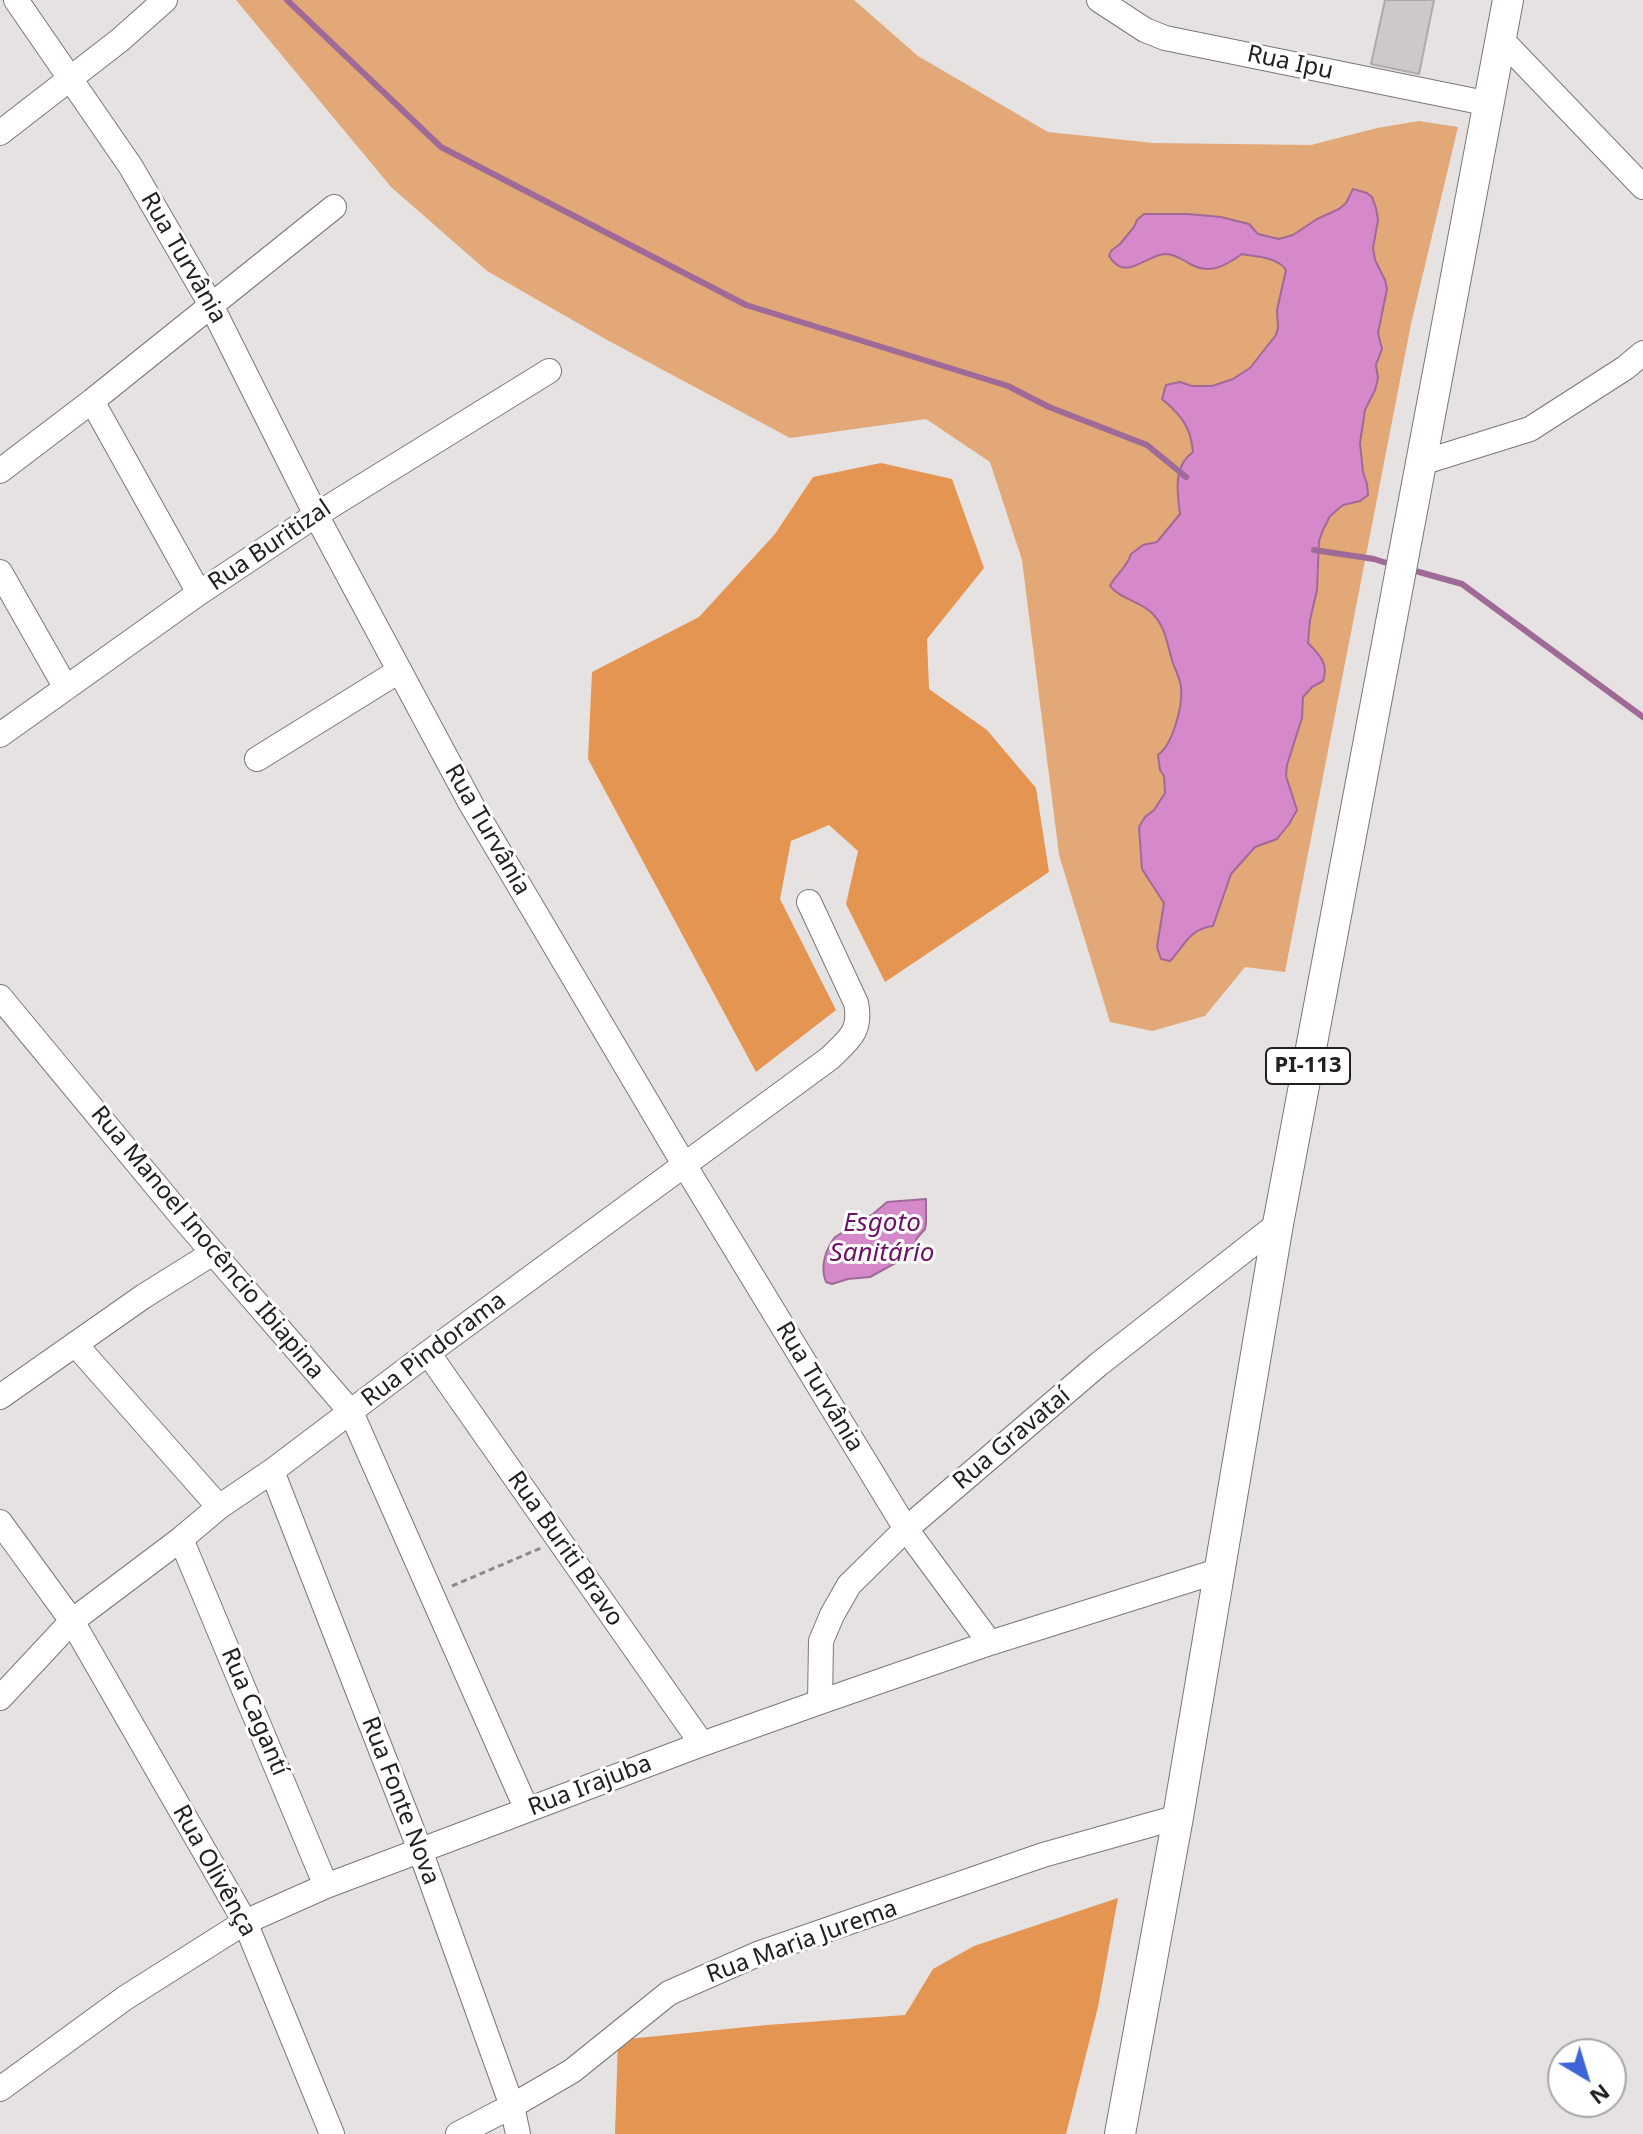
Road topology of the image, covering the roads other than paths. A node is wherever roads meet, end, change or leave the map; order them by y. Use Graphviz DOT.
graph roads {
  1 [pos="16,0"];
  2 [pos="165,0"];
  3 [pos="1099,0"];
  4 [pos="1508,0"];
  5 [pos="1500,38"];
  6 [pos="71,78"];
  7 [pos="1490,104"];
  8 [pos="0,133"];
  9 [pos="1643,187"];
  10 [pos="334,207"];
  11 [pos="211,305"];
  12 [pos="1643,353"];
  13 [pos="549,371"];
  14 [pos="92,401"];
  15 [pos="1421,463"];
  16 [pos="0,471"];
  17 [pos="316,515"];
  18 [pos="0,572"];
  19 [pos="199,593"];
  20 [pos="399,671"];
  21 [pos="66,688"];
  22 [pos="0,735"];
  23 [pos="257,759"];
  24 [pos="809,902"];
  25 [pos="0,997"];
  26 [pos="685,1166"];
  27 [pos="1278,1224"];
  28 [pos="213,1253"];
  29 [pos="75,1344"];
  30 [pos="428,1353"];
  31 [pos="0,1397"];
  32 [pos="351,1412"];
  33 [pos="272,1471"];
  34 [pos="219,1507"];
  35 [pos="0,1522"];
  36 [pos="906,1529"];
  37 [pos="181,1539"];
  38 [pos="1221,1570"];
  39 [pos="72,1621"];
  40 [pos="990,1643"];
  41 [pos="0,1698"];
  42 [pos="820,1702"];
  43 [pos="702,1744"];
  44 [pos="527,1810"];
  45 [pos="1178,1817"];
  46 [pos="420,1850"];
  47 [pos="326,1886"];
  48 [pos="245,1922"];
  49 [pos="0,2089"];
  50 [pos="512,2106"];
  51 [pos="332,2134"];
  52 [pos="458,2134"];
  53 [pos="518,2134"];
  54 [pos="1120,2134"];
  1 -- 6 [label="street, Rua Turvânia"];
  2 -- 6 [label="street"];
  3 -- 7 [label="street, Rua Ipu"];
  4 -- 5 [label="main road, PI-113"];
  5 -- 7 [label="main road, PI-113"];
  5 -- 9 [label="street"];
  6 -- 8 [label="street"];
  6 -- 11 [label="street, Rua Turvânia"];
  7 -- 15 [label="main road, PI-113"];
  10 -- 11 [label="street"];
  11 -- 14 [label="street"];
  11 -- 17 [label="street, Rua Turvânia"];
  12 -- 15 [label="street"];
  13 -- 17 [label="street, Rua Buritizal"];
  14 -- 16 [label="street"];
  14 -- 19 [label="street"];
  15 -- 27 [label="main road, PI-113"];
  17 -- 19 [label="street, Rua Buritizal"];
  17 -- 20 [label="street, Rua Turvânia"];
  18 -- 21 [label="street"];
  19 -- 21 [label="street, Rua Buritizal"];
  20 -- 23 [label="street"];
  20 -- 26 [label="street, Rua Turvânia"];
  21 -- 22 [label="street, Rua Buritizal"];
  24 -- 26 [label="street, Rua Pindorama"];
  25 -- 28 [label="street, Rua Manoel Inocêncio Ibiapina"];
  26 -- 30 [label="street, Rua Pindorama"];
  26 -- 36 [label="street, Rua Turvânia"];
  27 -- 36 [label="street, Rua Gravataí"];
  27 -- 38 [label="main road, PI-113"];
  28 -- 29 [label="street"];
  28 -- 32 [label="street, Rua Manoel Inocêncio Ibiapina"];
  29 -- 31 [label="street"];
  29 -- 34 [label="street"];
  30 -- 32 [label="street, Rua Pindorama"];
  30 -- 43 [label="street, Rua Buriti Bravo"];
  32 -- 33 [label="street, Rua Pindorama"];
  32 -- 44 [label="street, Rua Manoel Inocêncio Ibiapina"];
  33 -- 34 [label="street, Rua Pindorama"];
  33 -- 46 [label="street, Rua Fonte Nova"];
  34 -- 37 [label="street, Rua Pindorama"];
  35 -- 39 [label="street, Rua Olivênça"];
  36 -- 40 [label="street, Rua Turvânia"];
  36 -- 42 [label="street, Rua Gravataí"];
  37 -- 39 [label="street, Rua Pindorama"];
  37 -- 47 [label="street, Rua Cagantí"];
  38 -- 40 [label="street, Rua Irajuba"];
  38 -- 45 [label="main road, PI-113"];
  39 -- 41 [label="street, Rua Pindorama"];
  39 -- 48 [label="street, Rua Olivênça"];
  40 -- 42 [label="street, Rua Irajuba"];
  42 -- 43 [label="street, Rua Irajuba"];
  43 -- 44 [label="street, Rua Irajuba"];
  44 -- 46 [label="street, Rua Irajuba"];
  45 -- 50 [label="street, Rua Maria Jurema"];
  45 -- 54 [label="main road, PI-113"];
  46 -- 47 [label="street, Rua Irajuba"];
  46 -- 50 [label="street, Rua Fonte Nova"];
  47 -- 48 [label="street, Rua Irajuba"];
  48 -- 49 [label="street, Rua Irajuba"];
  48 -- 51 [label="street, Rua Olivênça"];
  50 -- 52 [label="street, Rua Maria Jurema"];
  50 -- 53 [label="street, Rua Fonte Nova"];
}
